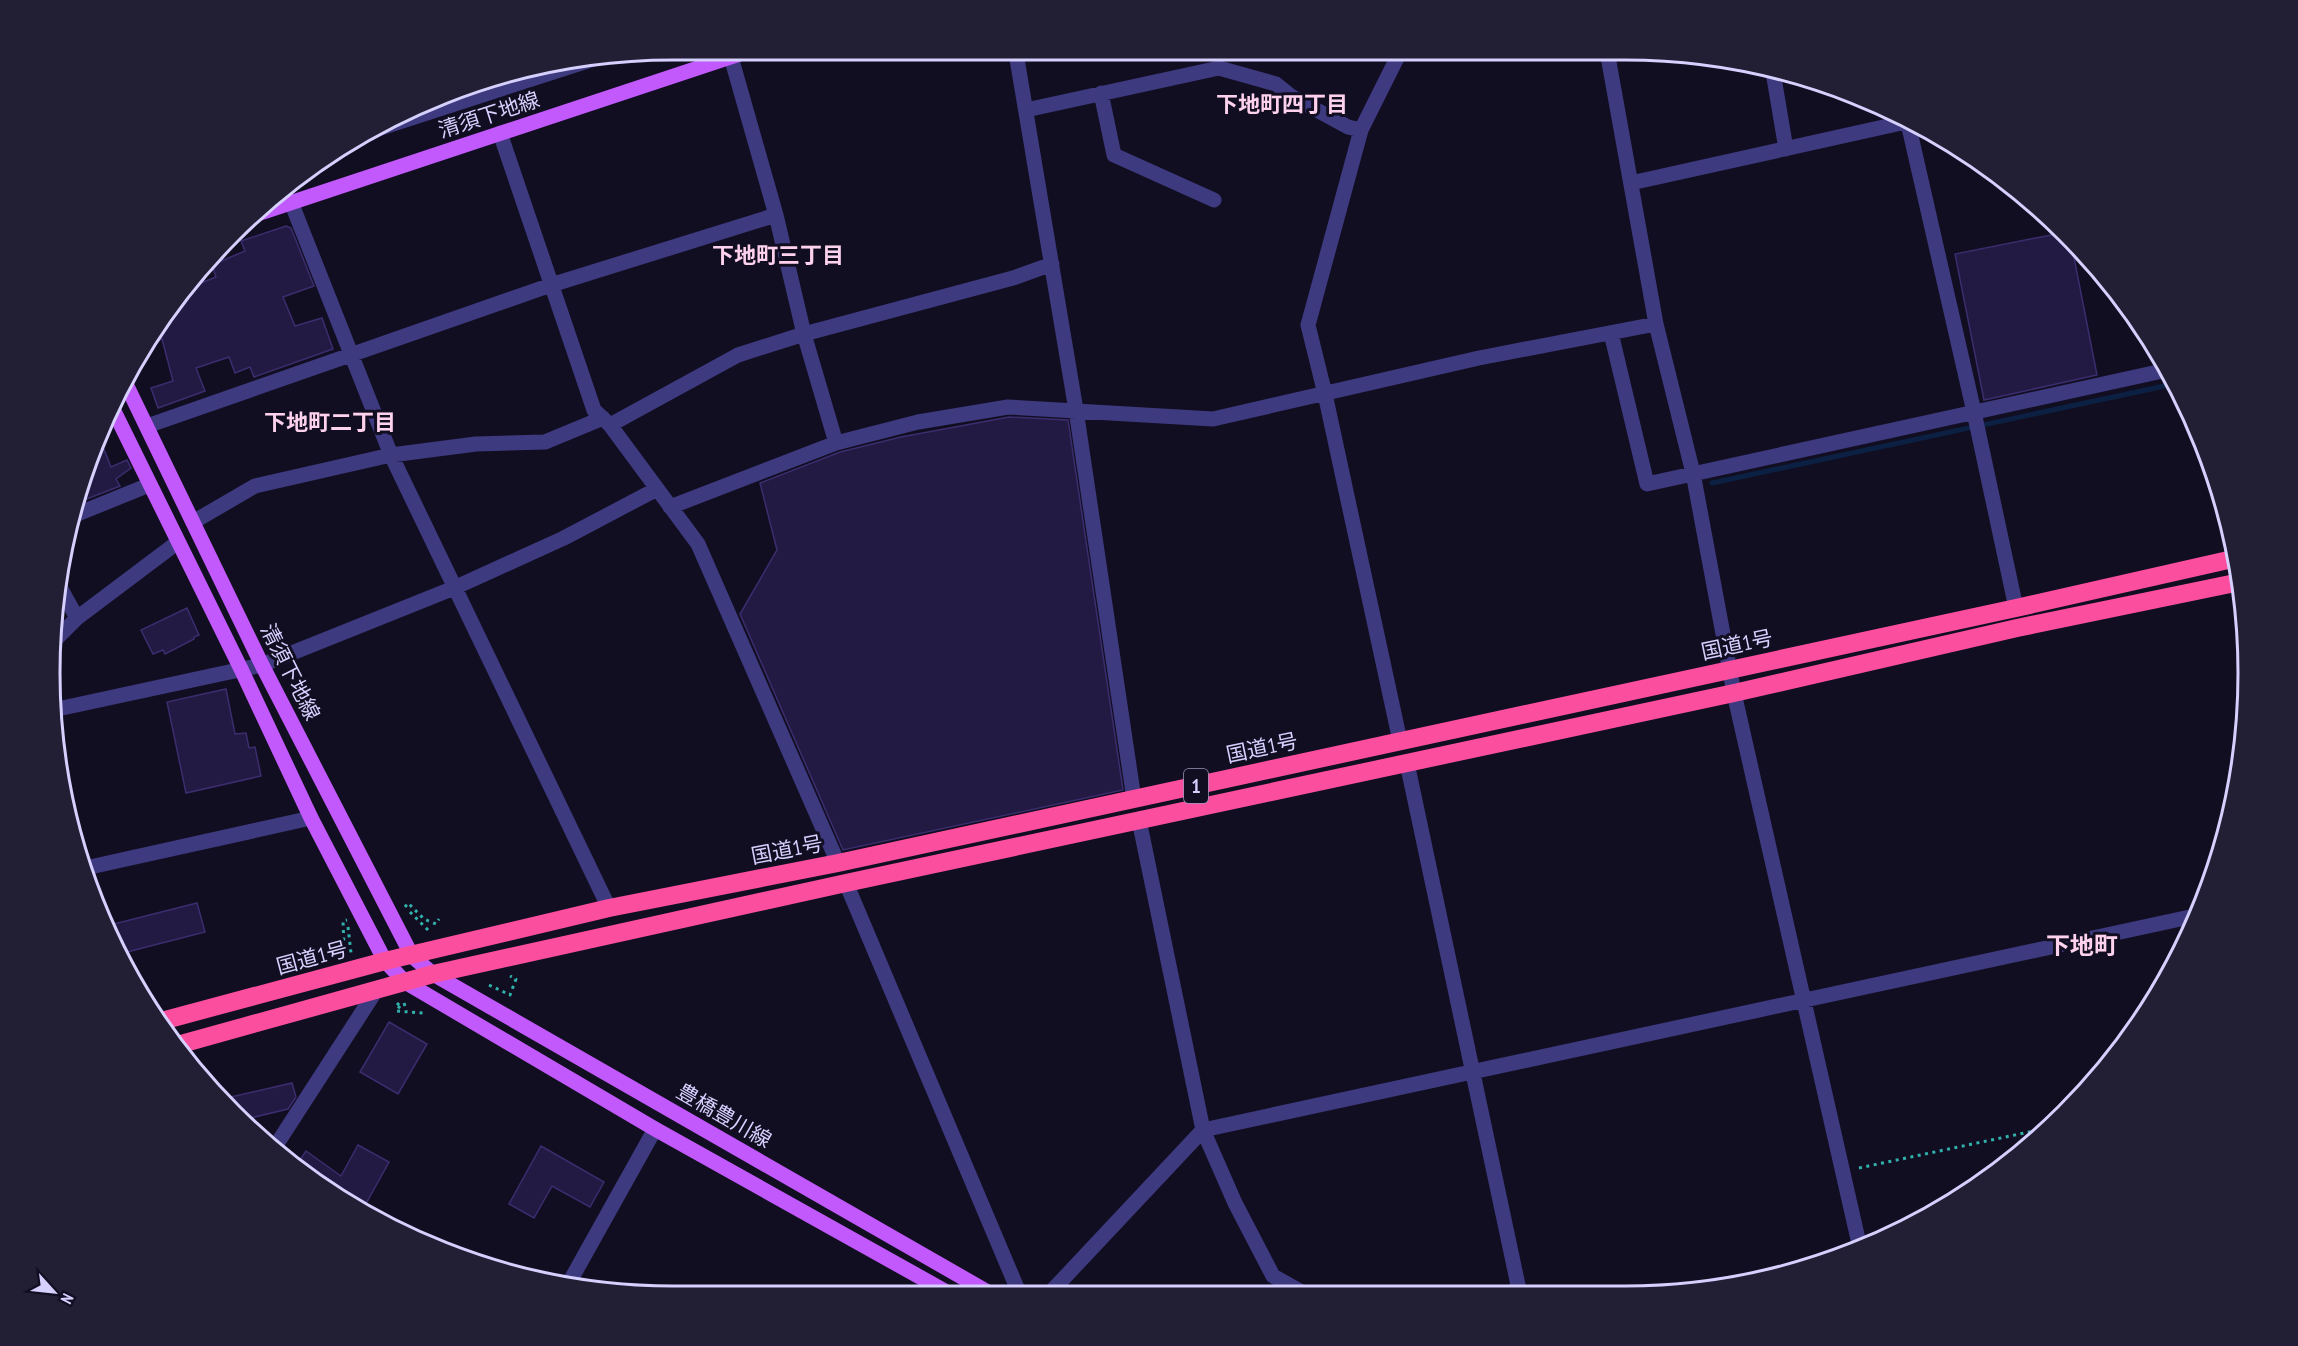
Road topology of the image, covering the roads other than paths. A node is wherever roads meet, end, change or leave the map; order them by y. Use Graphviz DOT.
graph roads {
  1 [pos="720,60"];
  2 [pos="736,60"];
  3 [pos="1017,60"];
  4 [pos="1396,60"];
  5 [pos="1608,60"];
  6 [pos="554,72"];
  7 [pos="1774,79"];
  8 [pos="1101,93"];
  9 [pos="1026,110"];
  10 [pos="419,116"];
  11 [pos="1899,125"];
  12 [pos="1361,130"];
  13 [pos="1909,130"];
  14 [pos="500,133"];
  15 [pos="1786,149"];
  16 [pos="1631,183"];
  17 [pos="1214,200"];
  18 [pos="291,202"];
  19 [pos="274,208"];
  20 [pos="776,215"];
  21 [pos="1052,264"];
  22 [pos="551,285"];
  23 [pos="1656,324"];
  24 [pos="1611,333"];
  25 [pos="804,334"];
  26 [pos="350,354"];
  27 [pos="2159,372"];
  28 [pos="129,390"];
  29 [pos="1325,394"];
  30 [pos="1076,410"];
  31 [pos="1974,414"];
  32 [pos="117,417"];
  33 [pos="607,422"];
  34 [pos="147,426"];
  35 [pos="836,443"];
  36 [pos="391,455"];
  37 [pos="1693,473"];
  38 [pos="149,485"];
  39 [pos="657,489"];
  40 [pos="670,507"];
  41 [pos="81,513"];
  42 [pos="194,522"];
  43 [pos="178,542"];
  44 [pos="2227,560"];
  45 [pos="2231,584"];
  46 [pos="454,588"];
  47 [pos="65,596"];
  48 [pos="2016,608"];
  49 [pos="77,618"];
  50 [pos="61,634"];
  51 [pos="262,664"];
  52 [pos="241,669"];
  53 [pos="1731,670"];
  54 [pos="1734,693"];
  55 [pos="61,708"];
  56 [pos="1400,741"];
  57 [pos="1407,763"];
  58 [pos="1134,800"];
  59 [pos="310,818"];
  60 [pos="1138,820"];
  61 [pos="837,863"];
  62 [pos="92,867"];
  63 [pos="846,883"];
  64 [pos="609,908"];
  65 [pos="2187,918"];
  66 [pos="412,956"];
  67 [pos="385,962"];
  68 [pos="433,974"];
  69 [pos="405,982"];
  70 [pos="377,989"];
  71 [pos="1803,1000"];
  72 [pos="167,1020"];
  73 [pos="185,1043"];
  74 [pos="1472,1071"];
  75 [pos="655,1129"];
  76 [pos="1203,1130"];
  77 [pos="278,1142"];
  78 [pos="1858,1240"];
  79 [pos="571,1277"];
  80 [pos="936,1286"];
  81 [pos="977,1286"];
  82 [pos="1016,1286"];
  83 [pos="1056,1286"];
  84 [pos="1291,1286"];
  85 [pos="1517,1286"];
  1 -- 14 [label="main road, 清須下地線"];
  2 -- 20 [label="street"];
  3 -- 9 [label="street"];
  4 -- 12 [label="street"];
  5 -- 16 [label="street"];
  6 -- 10 [label="street"];
  7 -- 15 [label="street"];
  8 -- 9 [label="street"];
  8 -- 12 [label="street"];
  8 -- 17 [label="street"];
  9 -- 21 [label="street"];
  11 -- 15 [label="street"];
  12 -- 29 [label="street"];
  13 -- 31 [label="street"];
  14 -- 18 [label="main road, 清須下地線"];
  14 -- 22 [label="street"];
  15 -- 16 [label="street"];
  16 -- 23 [label="street"];
  18 -- 19 [label="main road, 清須下地線"];
  18 -- 26 [label="street"];
  20 -- 22 [label="street"];
  20 -- 25 [label="street"];
  21 -- 25 [label="street"];
  21 -- 30 [label="street"];
  22 -- 26 [label="street"];
  22 -- 33 [label="street"];
  23 -- 24 [label="street"];
  23 -- 37 [label="street"];
  24 -- 29 [label="street"];
  24 -- 37 [label="street"];
  25 -- 33 [label="street"];
  25 -- 35 [label="street"];
  26 -- 34 [label="street"];
  26 -- 36 [label="street"];
  27 -- 31 [label="street"];
  28 -- 34 [label="main road, 清須下地線"];
  29 -- 30 [label="street"];
  29 -- 56 [label="street"];
  30 -- 35 [label="street"];
  30 -- 58 [label="street"];
  31 -- 37 [label="street"];
  31 -- 48 [label="street"];
  32 -- 38 [label="main road, 清須下地線"];
  33 -- 36 [label="street"];
  33 -- 39 [label="street"];
  34 -- 42 [label="main road, 清須下地線"];
  35 -- 40 [label="street"];
  36 -- 42 [label="street"];
  36 -- 46 [label="street"];
  37 -- 53 [label="street"];
  38 -- 41 [label="street"];
  38 -- 43 [label="main road, 清須下地線"];
  39 -- 40 [label="street"];
  39 -- 46 [label="street"];
  40 -- 61 [label="street"];
  42 -- 51 [label="main road, 清須下地線"];
  43 -- 49 [label="street"];
  43 -- 52 [label="main road, 清須下地線"];
  44 -- 48 [label="highway, 国道1号 / 1"];
  45 -- 54 [label="highway, 国道1号 / 1"];
  46 -- 51 [label="street"];
  46 -- 64 [label="street"];
  47 -- 49 [label="street"];
  48 -- 53 [label="highway, 国道1号 / 1"];
  49 -- 50 [label="street"];
  51 -- 52 [label="street"];
  51 -- 66 [label="main road, 清須下地線"];
  52 -- 55 [label="street"];
  52 -- 59 [label="main road, 清須下地線"];
  53 -- 54 [label="street"];
  53 -- 56 [label="highway, 国道1号 / 1"];
  54 -- 57 [label="highway, 国道1号 / 1"];
  54 -- 71 [label="street"];
  56 -- 58 [label="highway, 国道1号 / 1"];
  57 -- 60 [label="highway, 国道1号 / 1"];
  57 -- 74 [label="street"];
  58 -- 61 [label="highway, 国道1号 / 1"];
  59 -- 62 [label="street"];
  59 -- 67 [label="main road, 清須下地線"];
  60 -- 63 [label="highway, 国道1号 / 1"];
  60 -- 76 [label="street"];
  61 -- 64 [label="highway, 国道1号 / 1"];
  63 -- 68 [label="highway, 国道1号 / 1"];
  63 -- 82 [label="street"];
  64 -- 66 [label="highway, 国道1号 / 1"];
  65 -- 71 [label="street"];
  66 -- 67 [label="highway, 国道1号 / 1"];
  66 -- 68 [label="main road, 清須下地線"];
  67 -- 69 [label="main road, 清須下地線"];
  67 -- 72 [label="highway, 国道1号 / 1"];
  68 -- 69 [label="highway, 国道1号 / 1"];
  68 -- 81 [label="main road, 豊橋豊川線"];
  69 -- 70 [label="highway, 国道1号 / 1"];
  69 -- 75 [label="main road"];
  70 -- 73 [label="highway, 国道1号 / 1"];
  70 -- 77 [label="street"];
  71 -- 74 [label="street"];
  71 -- 78 [label="street"];
  74 -- 76 [label="street"];
  74 -- 85 [label="street"];
  75 -- 79 [label="street"];
  75 -- 80 [label="main road"];
  76 -- 83 [label="street"];
  76 -- 84 [label="street"];
}
